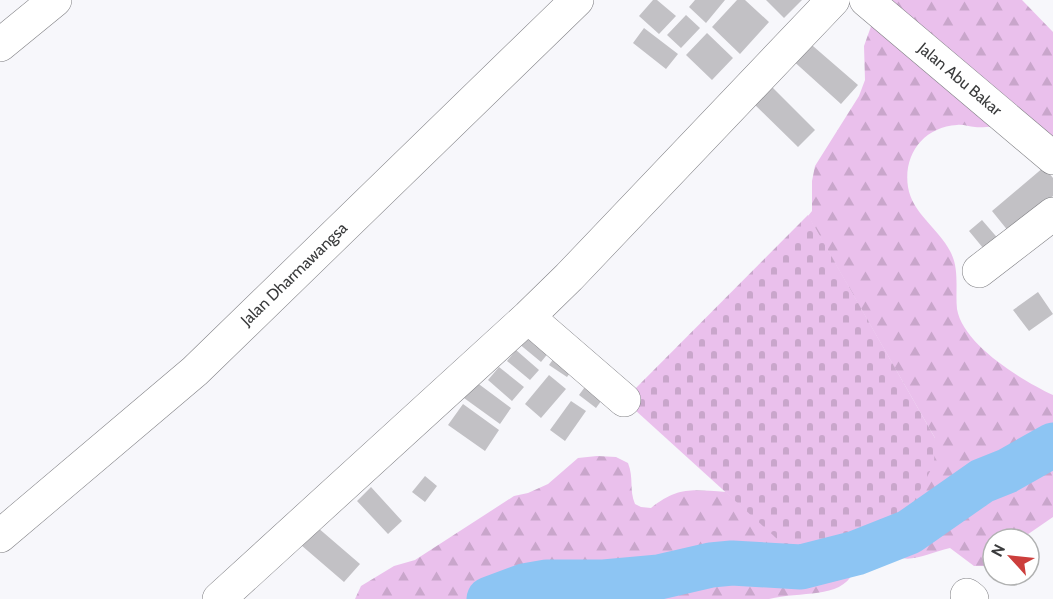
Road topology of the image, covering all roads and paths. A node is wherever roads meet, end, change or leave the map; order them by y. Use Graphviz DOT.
graph roads {
  1 [pos="56,0"];
  2 [pos="577,0"];
  3 [pos="833,0"];
  4 [pos="866,0"];
  5 [pos="0,45"];
  6 [pos="1053,158"];
  7 [pos="1053,214"];
  8 [pos="979,270"];
  9 [pos="528,317"];
  10 [pos="624,400"];
  11 [pos="0,536"];
  12 [pos="219,599"];
  1 -- 5 [label="street"];
  2 -- 11 [label="street, Jalan Dharmawangsa"];
  3 -- 9 [label="street"];
  4 -- 6 [label="street, Jalan Abu Bakar"];
  7 -- 8 [label="street"];
  9 -- 10 [label="street"];
  9 -- 12 [label="street"];
}
